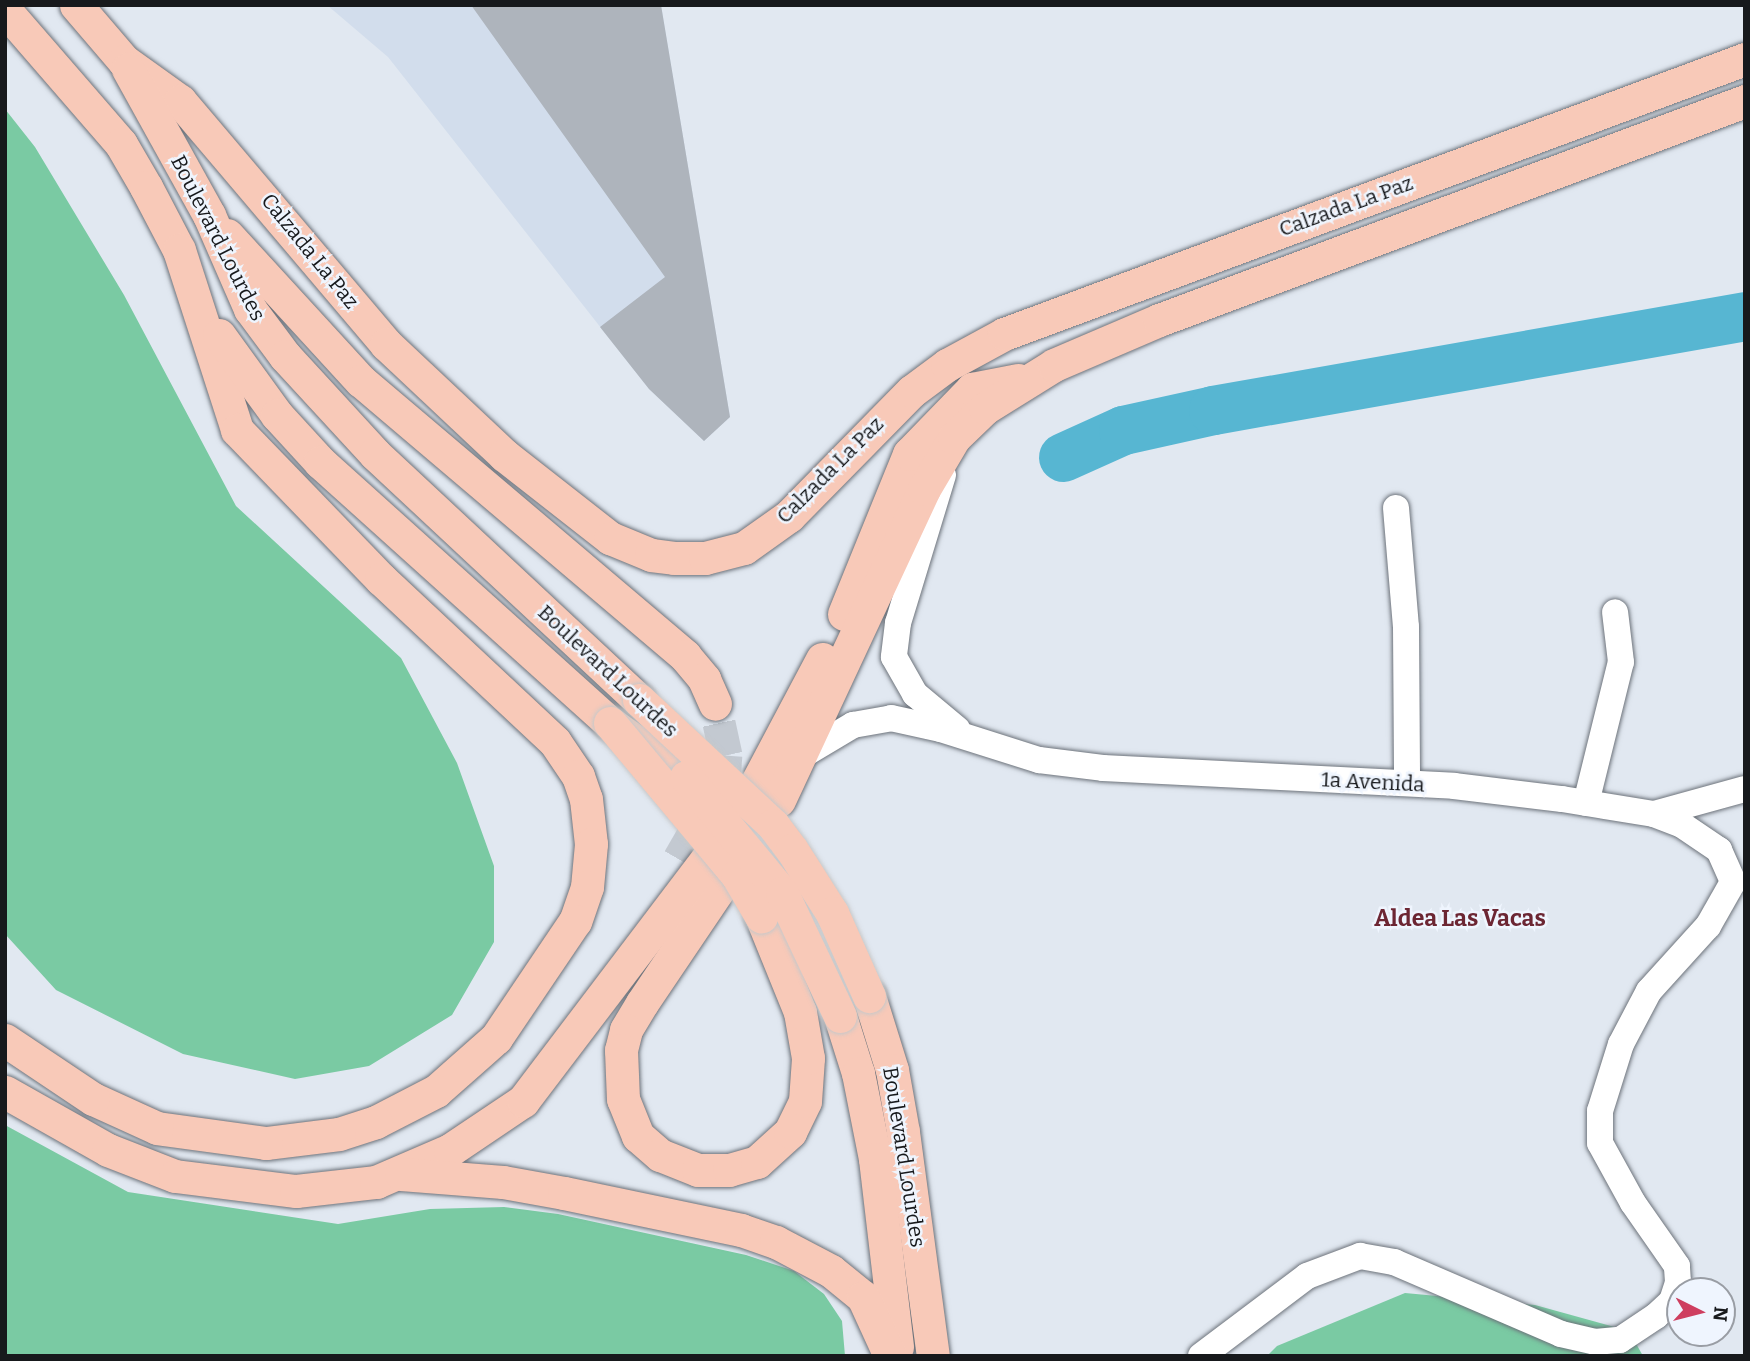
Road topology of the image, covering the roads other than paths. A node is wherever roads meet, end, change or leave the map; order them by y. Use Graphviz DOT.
graph roads {
  1 [pos="76,5"];
  2 [pos="5,10"];
  3 [pos="1745,59"];
  4 [pos="124,61"];
  5 [pos="1745,101"];
  6 [pos="209,215"];
  7 [pos="193,286"];
  8 [pos="1030,378"];
  9 [pos="954,438"];
  10 [pos="1396,508"];
  11 [pos="1615,612"];
  12 [pos="715,704"];
  13 [pos="610,723"];
  14 [pos="972,740"];
  15 [pos="801,756"];
  16 [pos="1407,783"];
  17 [pos="1745,789"];
  18 [pos="1586,803"];
  19 [pos="1654,814"];
  20 [pos="1739,883"];
  21 [pos="5,1040"];
  22 [pos="5,1092"];
  23 [pos="399,1174"];
  24 [pos="1267,1307"];
  25 [pos="890,1356"];
  26 [pos="898,1356"];
  27 [pos="933,1356"];
  28 [pos="1201,1356"];
  29 [pos="1221,1356"];
  1 -- 4 [label="main road, Calzada La Paz"];
  2 -- 7 [label="main road"];
  3 -- 4 [label="main road, Calzada La Paz"];
  4 -- 6 [label="main road, Boulevard Lourdes"];
  5 -- 8 [label="main road, Calzada La Paz"];
  6 -- 12 [label="main road"];
  6 -- 27 [label="main road, Boulevard Lourdes, bridge"];
  7 -- 13 [label="main road, Boulevard Lourdes"];
  7 -- 21 [label="main road"];
  8 -- 9 [label="main road, Calzada La Paz"];
  8 -- 15 [label="main road, Calzada La Paz"];
  9 -- 14 [label="street, 1a Avenida"];
  9 -- 15 [label="main road, Calzada La Paz"];
  10 -- 16 [label="street"];
  11 -- 18 [label="street"];
  13 -- 23 [label="main road, bridge"];
  13 -- 26 [label="main road, Boulevard Lourdes, bridge"];
  14 -- 15 [label="street, 1a Avenida"];
  14 -- 16 [label="street, 1a Avenida"];
  16 -- 18 [label="street, 1a Avenida"];
  17 -- 19 [label="street"];
  18 -- 19 [label="street, 1a Avenida"];
  19 -- 20 [label="street, 1a Avenida"];
  20 -- 24 [label="street"];
  22 -- 23 [label="main road"];
  23 -- 25 [label="main road"];
  24 -- 28 [label="street"];
  24 -- 29 [label="street"];
}
